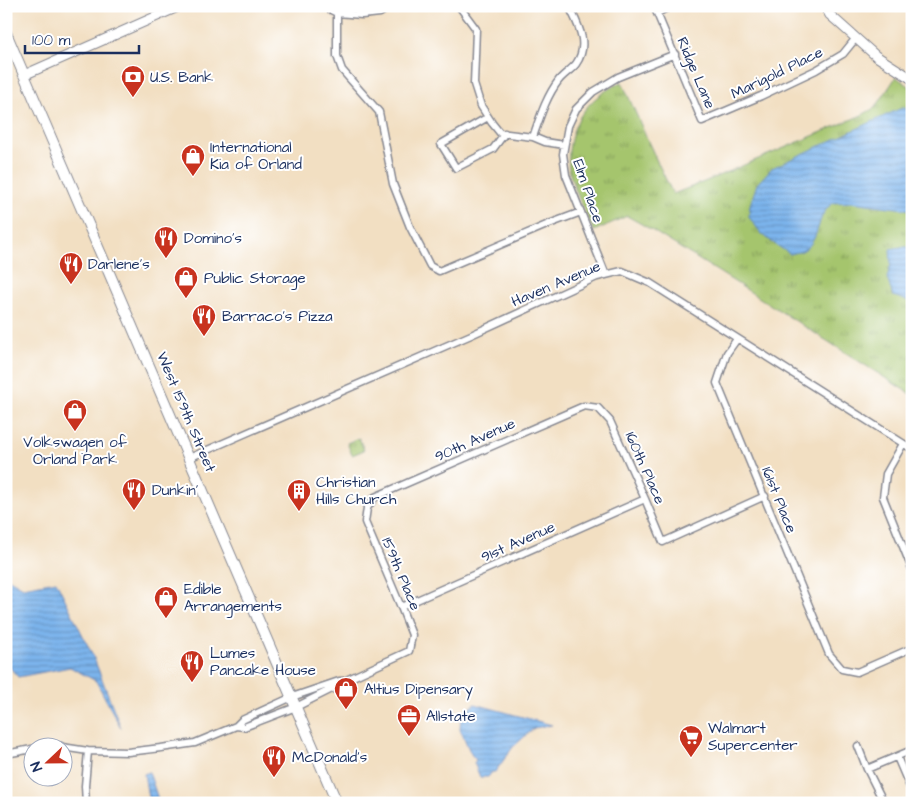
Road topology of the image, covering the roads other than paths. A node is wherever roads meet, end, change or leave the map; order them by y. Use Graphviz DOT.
graph roads {
  1 [pos="180,6"];
  2 [pos="323,6"];
  3 [pos="391,6"];
  4 [pos="459,6"];
  5 [pos="570,6"];
  6 [pos="671,6"];
  7 [pos="825,6"];
  8 [pos="655,9"];
  9 [pos="338,13"];
  10 [pos="6,33"];
  11 [pos="856,38"];
  12 [pos="674,54"];
  13 [pos="24,75"];
  14 [pos="911,76"];
  15 [pos="488,117"];
  16 [pos="702,121"];
  17 [pos="504,134"];
  18 [pos="533,136"];
  19 [pos="564,145"];
  20 [pos="581,212"];
  21 [pos="606,275"];
  22 [pos="737,338"];
  23 [pos="598,408"];
  24 [pos="903,444"];
  25 [pos="912,449"];
  26 [pos="189,458"];
  27 [pos="764,496"];
  28 [pos="645,500"];
  29 [pos="367,508"];
  30 [pos="912,569"];
  31 [pos="401,606"];
  32 [pos="912,648"];
  33 [pos="344,681"];
  34 [pos="292,696"];
  35 [pos="296,707"];
  36 [pos="236,726"];
  37 [pos="858,746"];
  38 [pos="72,749"];
  39 [pos="912,750"];
  40 [pos="22,751"];
  41 [pos="88,751"];
  42 [pos="6,754"];
  43 [pos="897,757"];
  44 [pos="867,769"];
  45 [pos="912,792"];
  46 [pos="86,803"];
  47 [pos="337,803"];
  48 [pos="884,803"];
  1 -- 13 [label="street"];
  2 -- 9 [label="street"];
  3 -- 9 [label="street"];
  4 -- 15 [label="street"];
  5 -- 18 [label="street"];
  6 -- 8 [label="street"];
  7 -- 11 [label="street"];
  8 -- 12 [label="street, Ridge Lane"];
  9 -- 20 [label="street"];
  10 -- 13 [label="main road, West 159th Street"];
  11 -- 14 [label="street"];
  11 -- 16 [label="street, Marigold Place"];
  12 -- 16 [label="street, Ridge Lane"];
  12 -- 19 [label="street, Elm Place"];
  13 -- 26 [label="main road, West 159th Street"];
  15 -- 17 [label="street"];
  15 -- 17 [label="street"];
  17 -- 18 [label="street"];
  18 -- 19 [label="street"];
  19 -- 20 [label="street, Elm Place"];
  20 -- 21 [label="street, Elm Place"];
  21 -- 22 [label="street, Haven Avenue"];
  21 -- 26 [label="street, Haven Avenue"];
  22 -- 24 [label="street, Haven Avenue"];
  22 -- 27 [label="street, 161st Place"];
  23 -- 28 [label="street, 160th Place"];
  23 -- 29 [label="street, 90th Avenue"];
  24 -- 25 [label="street, Haven Avenue"];
  24 -- 30 [label="street"];
  26 -- 34 [label="main road, West 159th Street"];
  27 -- 28 [label="street, 160th Place"];
  27 -- 32 [label="street, 161st Place"];
  28 -- 31 [label="street, 91st Avenue"];
  29 -- 31 [label="street, 159th Place"];
  31 -- 33 [label="street, 159th Place"];
  33 -- 34 [label="street"];
  33 -- 35 [label="street"];
  34 -- 35 [label="main road, West 159th Street"];
  34 -- 36 [label="street"];
  35 -- 36 [label="street"];
  35 -- 47 [label="main road, West 159th Street"];
  36 -- 41 [label="street"];
  37 -- 44 [label="street"];
  38 -- 41 [label="street"];
  39 -- 43 [label="street"];
  40 -- 42 [label="street"];
  41 -- 46 [label="street"];
  43 -- 44 [label="street"];
  43 -- 45 [label="street"];
  44 -- 48 [label="street"];
}
